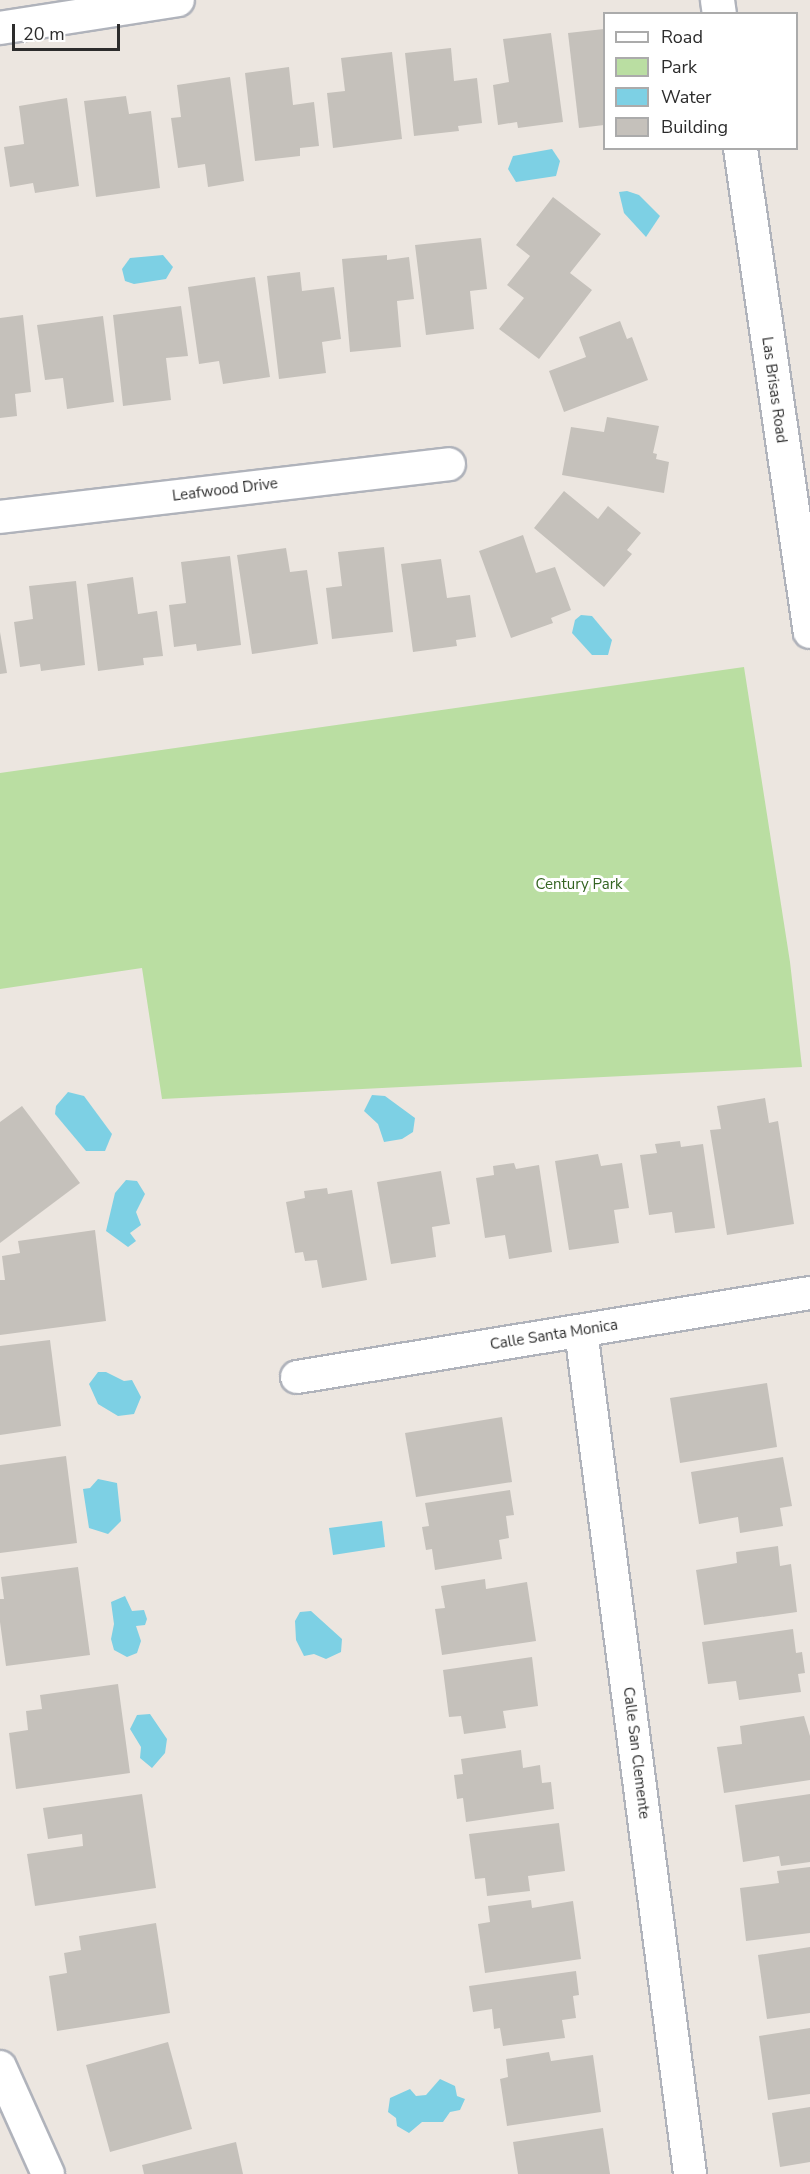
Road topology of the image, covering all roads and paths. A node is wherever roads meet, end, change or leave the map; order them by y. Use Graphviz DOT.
graph roads {
  1 [pos="177,0"];
  2 [pos="0,28"];
  3 [pos="740,150"];
  4 [pos="449,464"];
  5 [pos="0,517"];
  6 [pos="810,631"];
  7 [pos="810,1293"];
  8 [pos="581,1331"];
  9 [pos="297,1377"];
  10 [pos="0,2067"];
  11 [pos="48,2174"];
  12 [pos="690,2174"];
  1 -- 2 [label="street"];
  3 -- 6 [label="street, Las Brisas Road"];
  4 -- 5 [label="street, Leafwood Drive"];
  7 -- 8 [label="street, Calle Santa Monica"];
  8 -- 9 [label="street, Calle Santa Monica"];
  8 -- 12 [label="street, Calle San Clemente"];
  10 -- 11 [label="street"];
}
